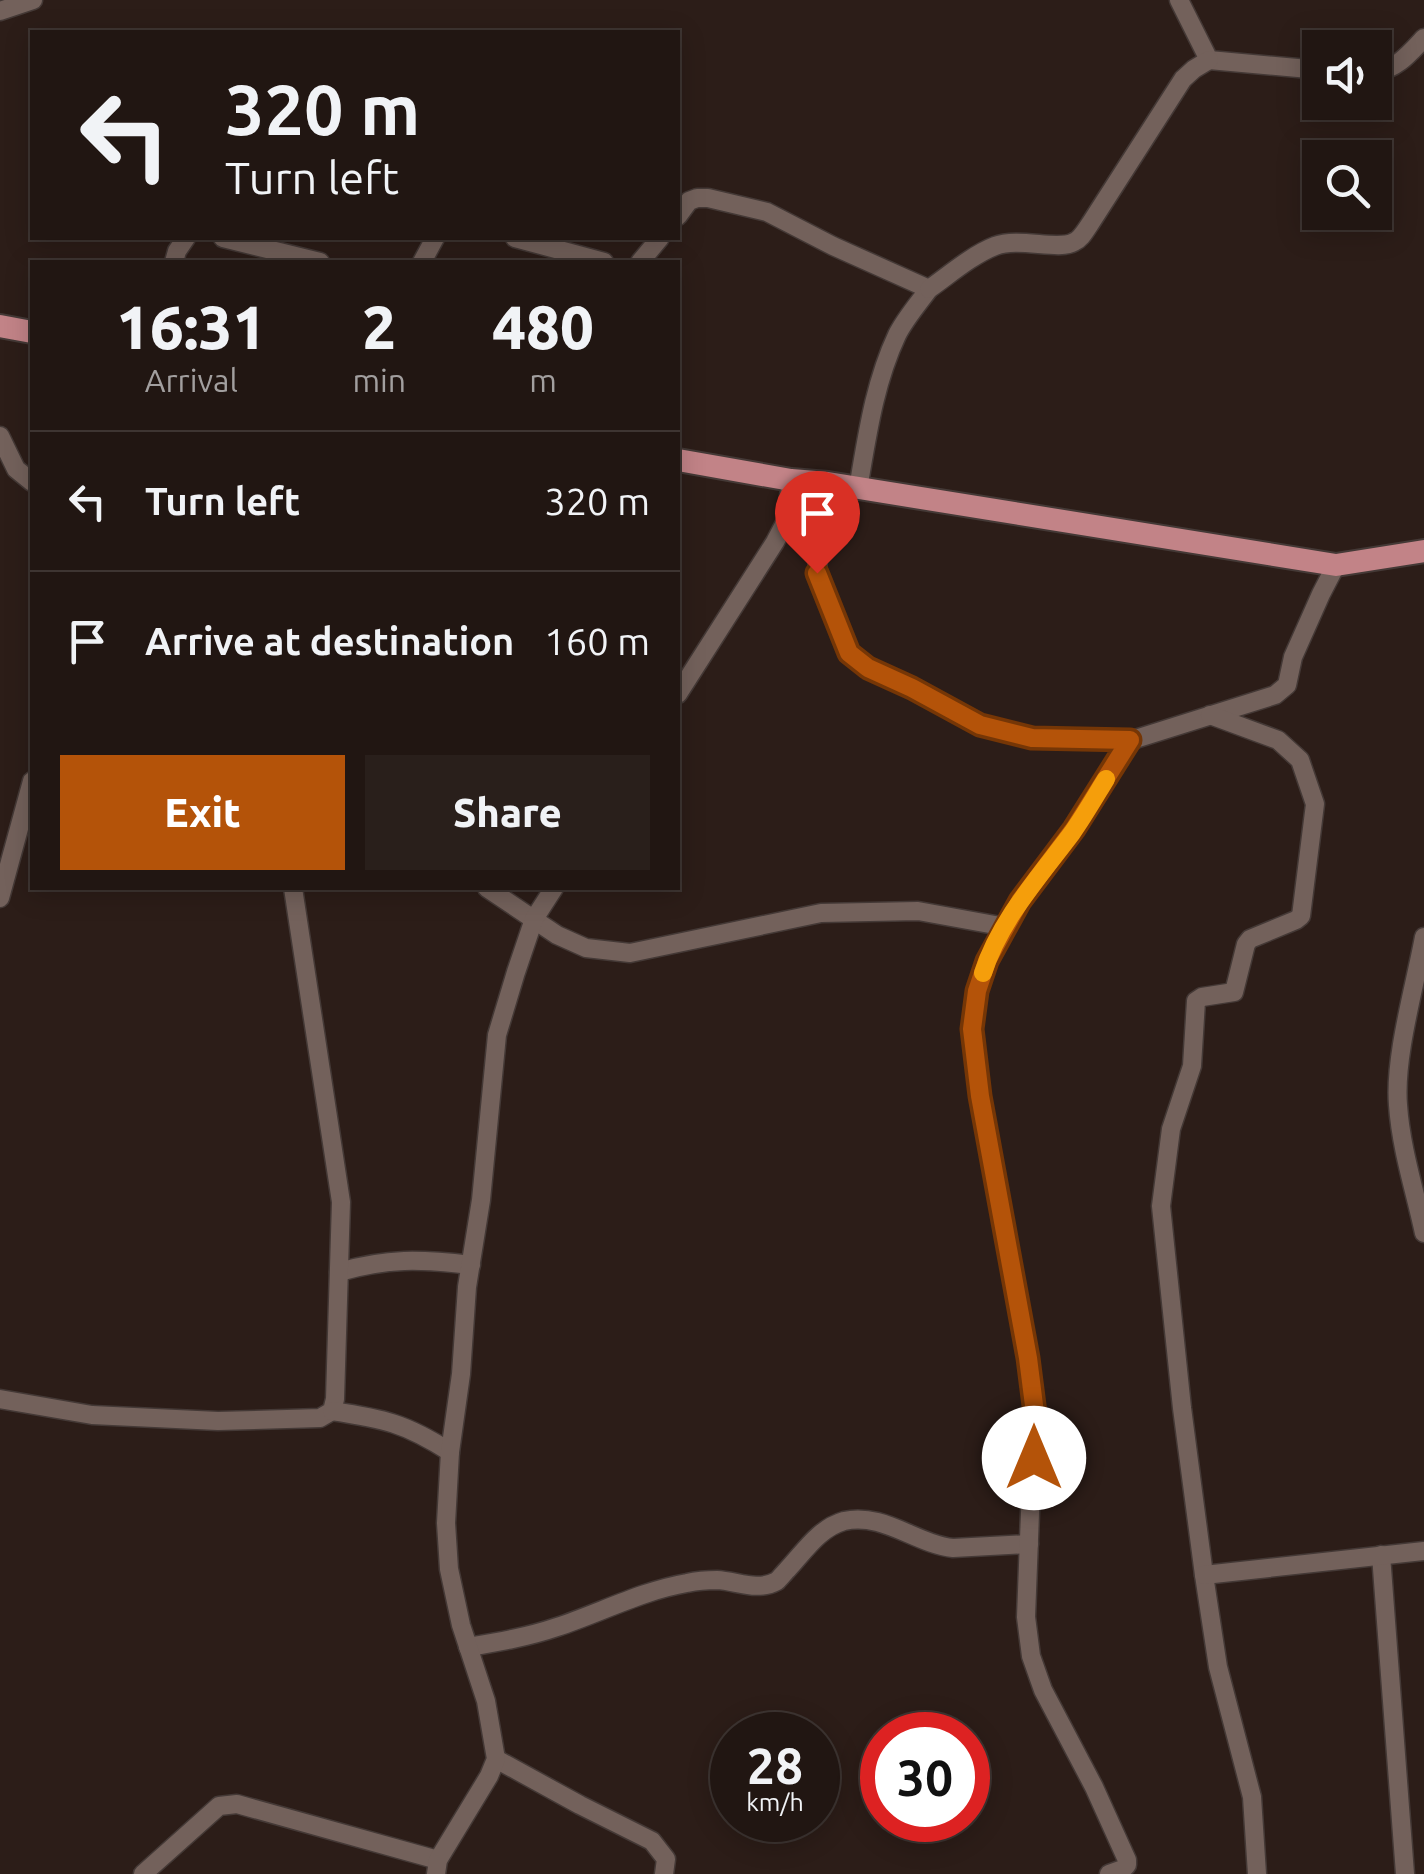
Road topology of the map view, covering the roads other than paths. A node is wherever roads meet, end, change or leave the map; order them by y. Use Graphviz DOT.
graph roads {
  1 [pos="1179,0"];
  2 [pos="1424,38"];
  3 [pos="1209,60"];
  4 [pos="1392,67"];
  5 [pos="1302,68"];
  6 [pos="680,214"];
  7 [pos="231,240"];
  8 [pos="523,240"];
  9 [pos="658,240"];
  10 [pos="312,260"];
  11 [pos="597,260"];
  12 [pos="642,260"];
  13 [pos="928,290"];
  14 [pos="0,326"];
  15 [pos="30,332"];
  16 [pos="0,436"];
  17 [pos="680,460"];
  18 [pos="30,480"];
  19 [pos="791,480"];
  20 [pos="828,484"];
  21 [pos="858,489"];
  22 [pos="786,521"];
  23 [pos="820,526"];
  24 [pos="1424,551"];
  25 [pos="1336,565"];
  26 [pos="680,691"];
  27 [pos="1210,715"];
  28 [pos="1130,740"];
  29 [pos="30,788"];
  30 [pos="293,890"];
  31 [pos="490,890"];
  32 [pos="553,890"];
  33 [pos="0,898"];
  34 [pos="534,920"];
  35 [pos="1006,927"];
  36 [pos="1424,938"];
  37 [pos="1424,1233"];
  38 [pos="471,1264"];
  39 [pos="338,1272"];
  40 [pos="0,1399"];
  41 [pos="332,1411"];
  42 [pos="450,1452"];
  43 [pos="1029,1544"];
  44 [pos="1424,1551"];
  45 [pos="1381,1555"];
  46 [pos="1204,1575"];
  47 [pos="468,1647"];
  48 [pos="496,1759"];
  49 [pos="437,1867"];
  50 [pos="143,1874"];
  51 [pos="664,1874"];
  52 [pos="1109,1874"];
  53 [pos="1257,1874"];
  54 [pos="1405,1874"];
  1 -- 3 [label="street"];
  2 -- 4 [label="street"];
  3 -- 5 [label="street"];
  3 -- 13 [label="street"];
  6 -- 13 [label="street"];
  7 -- 10 [label="street"];
  8 -- 11 [label="street"];
  9 -- 12 [label="street"];
  13 -- 21 [label="street"];
  14 -- 15 [label="main road"];
  16 -- 18 [label="street"];
  17 -- 19 [label="main road"];
  19 -- 20 [label="main road"];
  19 -- 22 [label="street"];
  20 -- 21 [label="main road"];
  20 -- 23 [label="street"];
  21 -- 25 [label="main road"];
  22 -- 23 [label="street"];
  22 -- 26 [label="street"];
  23 -- 28 [label="street"];
  24 -- 25 [label="main road"];
  25 -- 27 [label="street"];
  27 -- 28 [label="street"];
  27 -- 46 [label="street"];
  28 -- 35 [label="street"];
  29 -- 33 [label="street"];
  30 -- 39 [label="street"];
  31 -- 34 [label="street"];
  32 -- 34 [label="street"];
  34 -- 35 [label="street"];
  34 -- 38 [label="street"];
  35 -- 43 [label="street"];
  36 -- 37 [label="street"];
  38 -- 39 [label="street"];
  38 -- 42 [label="street"];
  39 -- 41 [label="street"];
  40 -- 41 [label="street"];
  41 -- 42 [label="street"];
  42 -- 47 [label="street"];
  43 -- 47 [label="street"];
  43 -- 52 [label="street"];
  44 -- 45 [label="street"];
  45 -- 46 [label="street"];
  45 -- 54 [label="street"];
  46 -- 53 [label="street"];
  47 -- 48 [label="street"];
  48 -- 49 [label="street"];
  48 -- 51 [label="street"];
  49 -- 50 [label="street"];
}
